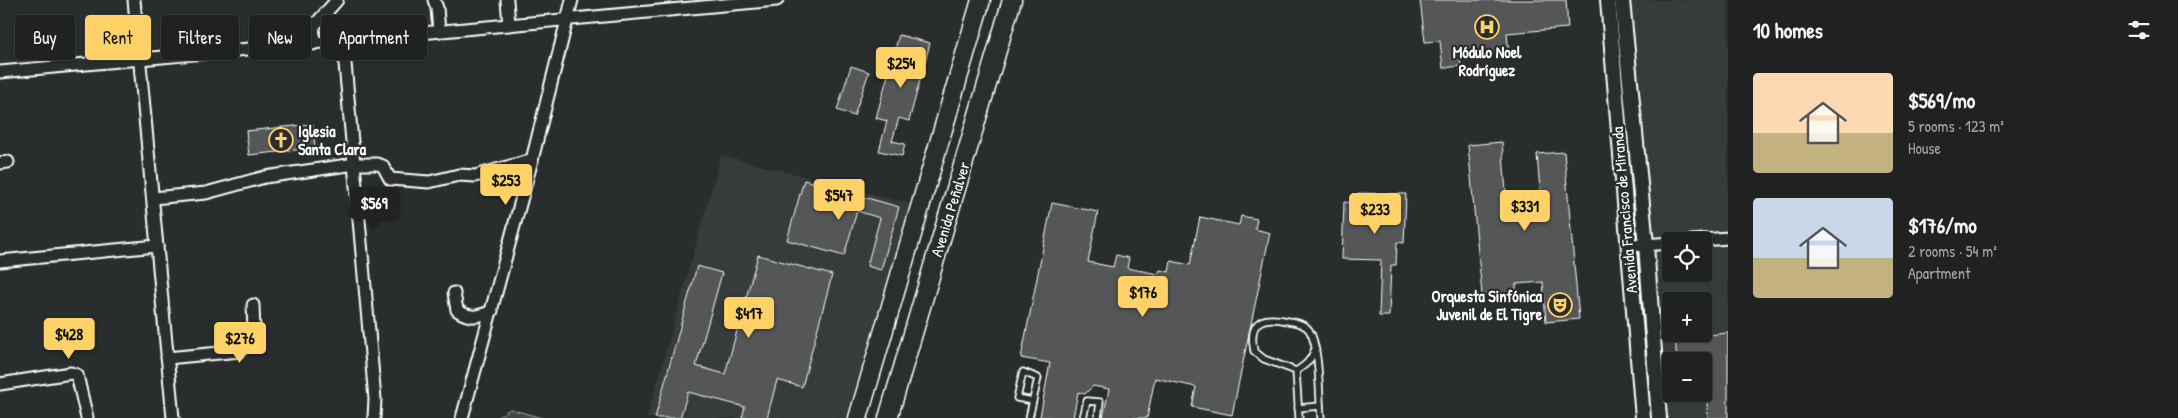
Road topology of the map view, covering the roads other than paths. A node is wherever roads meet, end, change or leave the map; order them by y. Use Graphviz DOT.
graph roads {
  1 [pos="134,0"];
  2 [pos="337,0"];
  3 [pos="434,0"];
  4 [pos="507,0"];
  5 [pos="572,0"];
  6 [pos="777,0"];
  7 [pos="981,0"];
  8 [pos="1012,0"];
  9 [pos="1608,0"];
  10 [pos="1622,0"];
  11 [pos="135,15"];
  12 [pos="567,20"];
  13 [pos="509,25"];
  14 [pos="439,31"];
  15 [pos="427,32"];
  16 [pos="321,43"];
  17 [pos="313,44"];
  18 [pos="151,57"];
  19 [pos="119,60"];
  20 [pos="139,60"];
  21 [pos="345,60"];
  22 [pos="0,72"];
  23 [pos="532,160"];
  24 [pos="355,164"];
  25 [pos="152,198"];
  26 [pos="1728,238"];
  27 [pos="1712,239"];
  28 [pos="1662,244"];
  29 [pos="1646,245"];
  30 [pos="157,246"];
  31 [pos="1630,246"];
  32 [pos="0,261"];
  33 [pos="454,292"];
  34 [pos="253,305"];
  35 [pos="492,311"];
  36 [pos="1315,347"];
  37 [pos="167,358"];
  38 [pos="1296,371"];
  39 [pos="0,384"];
  40 [pos="1033,401"];
  41 [pos="1320,406"];
  42 [pos="1298,408"];
  43 [pos="87,418"];
  44 [pos="172,418"];
  45 [pos="374,418"];
  46 [pos="462,418"];
  47 [pos="858,418"];
  48 [pos="888,418"];
  49 [pos="1029,418"];
  50 [pos="1083,418"];
  51 [pos="1098,418"];
  52 [pos="1299,418"];
  53 [pos="1321,418"];
  54 [pos="1643,418"];
  55 [pos="1659,418"];
  1 -- 11 [label="street"];
  2 -- 17 [label="street"];
  3 -- 14 [label="street"];
  4 -- 13 [label="street"];
  5 -- 12 [label="street"];
  6 -- 12 [label="street"];
  7 -- 47 [label="main road, Avenida Peñalver"];
  8 -- 48 [label="main road, Avenida Peñalver"];
  9 -- 31 [label="street, Avenida Francisco de Miranda"];
  10 -- 29 [label="street, Avenida Francisco de Miranda"];
  12 -- 13 [label="street"];
  12 -- 23 [label="street"];
  13 -- 14 [label="street"];
  14 -- 15 [label="street"];
  16 -- 17 [label="street"];
  17 -- 18 [label="street"];
  19 -- 22 [label="street"];
  20 -- 25 [label="street"];
  21 -- 24 [label="street"];
  23 -- 24 [label="street"];
  23 -- 35 [label="street"];
  24 -- 25 [label="street"];
  24 -- 45 [label="street"];
  25 -- 30 [label="street"];
  26 -- 27 [label="street"];
  28 -- 29 [label="street"];
  29 -- 31 [label="street"];
  29 -- 55 [label="street, Avenida Francisco de Miranda"];
  30 -- 32 [label="street"];
  30 -- 37 [label="street"];
  31 -- 54 [label="street, Avenida Francisco de Miranda"];
  33 -- 35 [label="street"];
  34 -- 37 [label="street"];
  35 -- 46 [label="street"];
  36 -- 38 [label="lane"];
  36 -- 38 [label="lane"];
  36 -- 41 [label="lane"];
  37 -- 44 [label="street"];
  38 -- 42 [label="lane"];
  39 -- 43 [label="street"];
  40 -- 40 [label="lane"];
  40 -- 49 [label="lane"];
  41 -- 42 [label="lane"];
  41 -- 53 [label="lane"];
  42 -- 52 [label="lane"];
  50 -- 51 [label="lane"];
}
